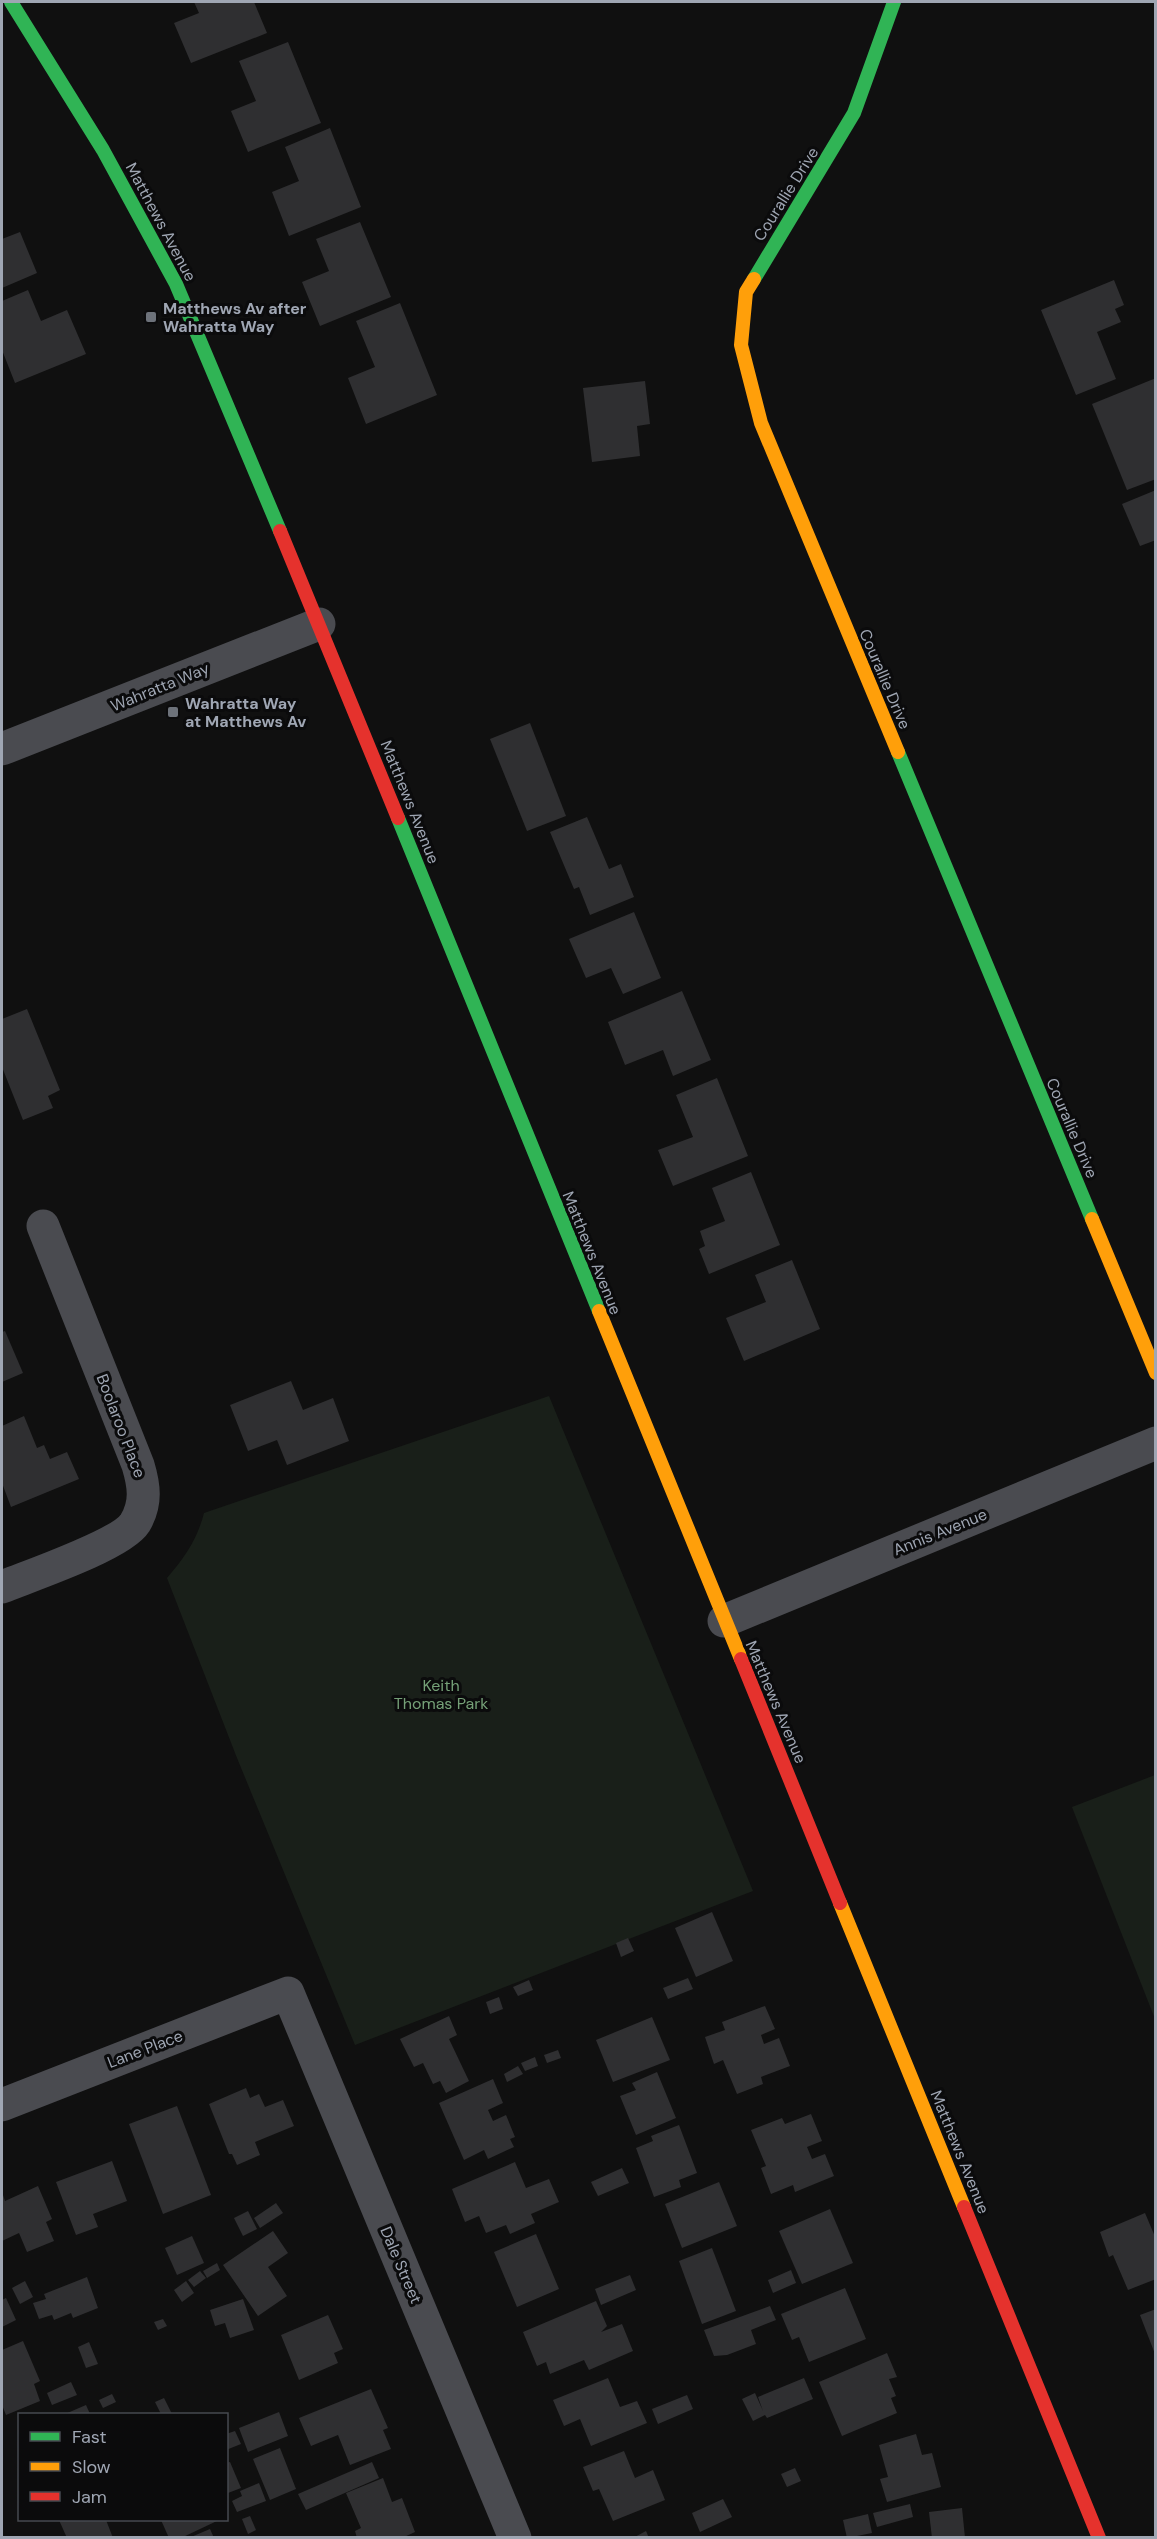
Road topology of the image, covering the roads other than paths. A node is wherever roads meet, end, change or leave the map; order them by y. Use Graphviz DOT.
graph roads {
  1 [pos="11,2"];
  2 [pos="894,2"];
  3 [pos="319,624"];
  4 [pos="2,749"];
  5 [pos="43,1226"];
  6 [pos="1155,1373"];
  7 [pos="1155,1443"];
  8 [pos="2,1587"];
  9 [pos="724,1621"];
  10 [pos="288,1994"];
  11 [pos="2,2105"];
  12 [pos="515,2538"];
  13 [pos="1099,2538"];
  1 -- 3 [label="street, Matthews Avenue"];
  2 -- 6 [label="street, Courallie Drive"];
  3 -- 4 [label="street, Wahratta Way"];
  3 -- 9 [label="street, Matthews Avenue"];
  5 -- 8 [label="street, Boolaroo Place"];
  7 -- 9 [label="street, Annis Avenue"];
  9 -- 13 [label="street, Matthews Avenue"];
  10 -- 11 [label="street, Lane Place"];
  10 -- 12 [label="street, Dale Street"];
}
